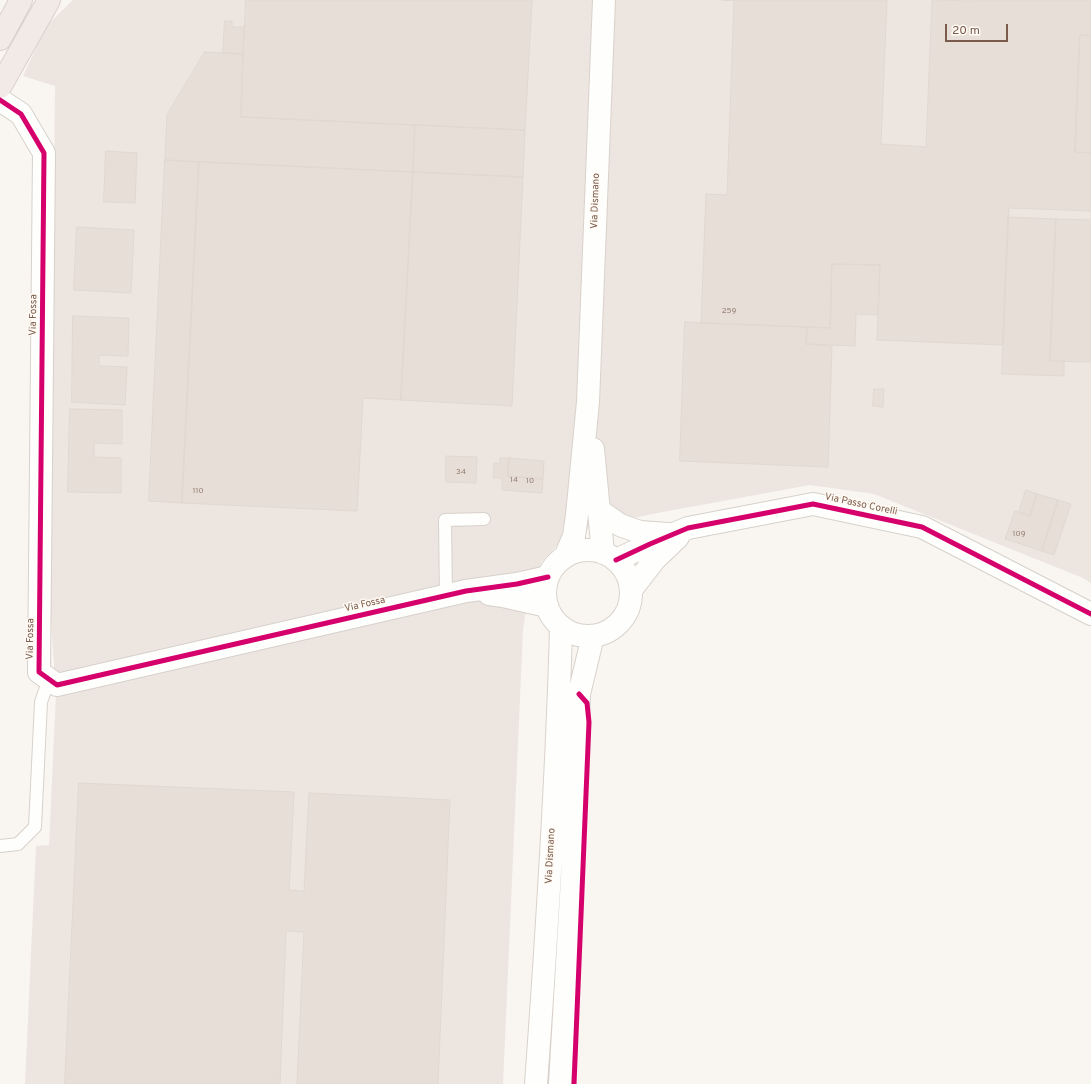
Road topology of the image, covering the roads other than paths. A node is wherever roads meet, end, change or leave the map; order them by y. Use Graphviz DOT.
graph roads {
  1 [pos="21,0"];
  2 [pos="49,0"];
  3 [pos="604,0"];
  4 [pos="3,33"];
  5 [pos="0,87"];
  6 [pos="0,100"];
  7 [pos="588,402"];
  8 [pos="600,511"];
  9 [pos="484,519"];
  10 [pos="681,531"];
  11 [pos="565,557"];
  12 [pos="610,557"];
  13 [pos="548,577"];
  14 [pos="631,590"];
  15 [pos="456,593"];
  16 [pos="547,606"];
  17 [pos="1091,614"];
  18 [pos="561,627"];
  19 [pos="593,636"];
  20 [pos="49,679"];
  21 [pos="0,846"];
  22 [pos="536,1084"];
  23 [pos="560,1084"];
  1 -- 4 [label="highway"];
  2 -- 5 [label="highway"];
  3 -- 7 [label="main road, Via Dismano"];
  6 -- 20 [label="main road, Via Fossa"];
  7 -- 8 [label="main road, Via Dismano"];
  7 -- 11 [label="main road, Via Dismano"];
  8 -- 10 [label="main road"];
  8 -- 12 [label="main road, Via Dismano"];
  9 -- 15 [label="lane"];
  10 -- 12 [label="main road, Via Passo Corelli"];
  10 -- 14 [label="main road"];
  10 -- 17 [label="main road, Via Passo Corelli"];
  11 -- 12 [label="main road"];
  11 -- 13 [label="main road"];
  12 -- 14 [label="main road"];
  13 -- 15 [label="main road, Via Fossa"];
  13 -- 16 [label="main road"];
  14 -- 19 [label="main road"];
  15 -- 16 [label="main road, Via Fossa"];
  15 -- 20 [label="main road, Via Fossa"];
  16 -- 18 [label="main road"];
  18 -- 19 [label="main road"];
  18 -- 22 [label="main road, Via Dismano"];
  19 -- 23 [label="main road"];
  20 -- 21 [label="lane"];
}
